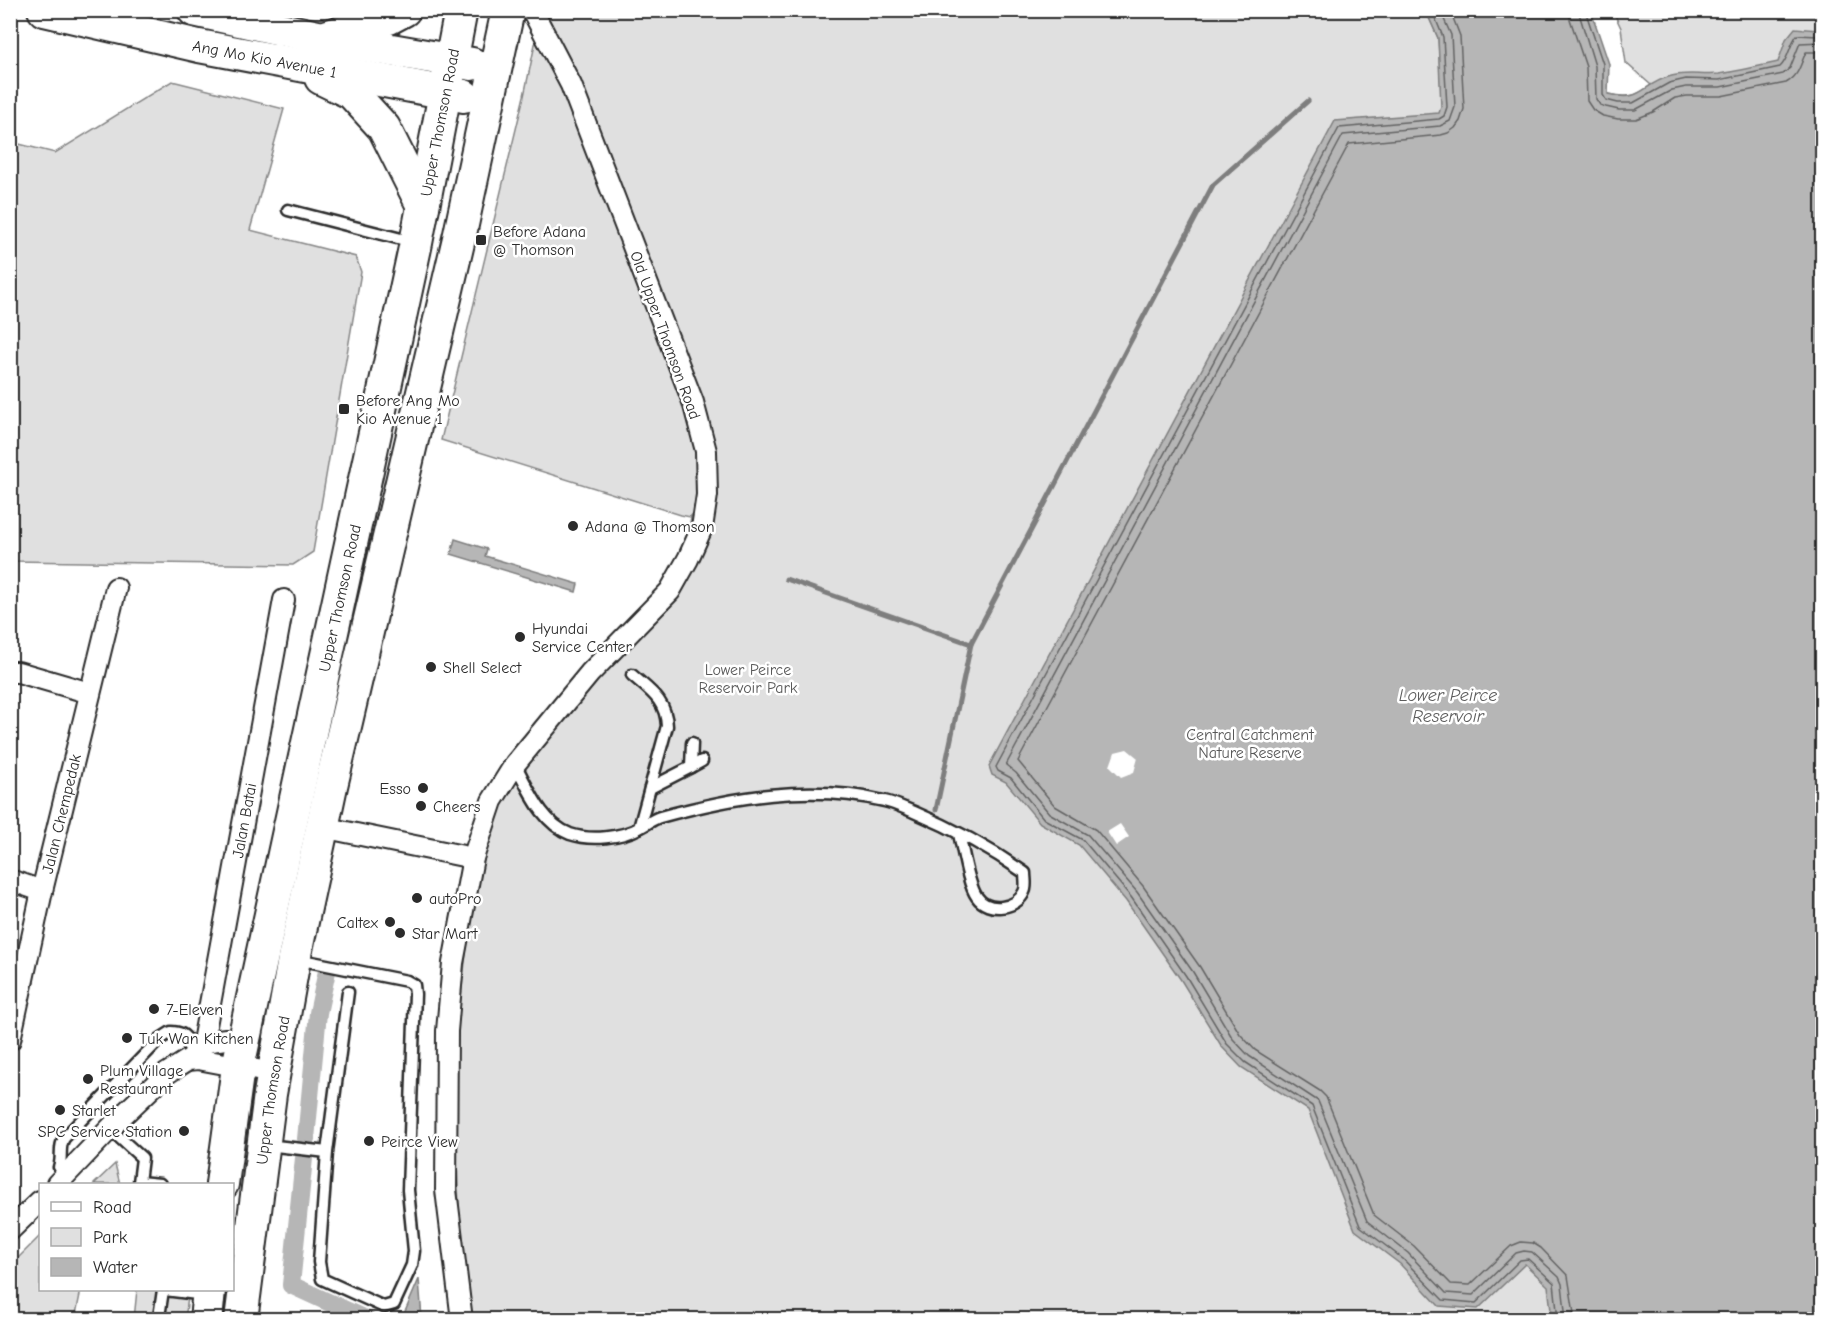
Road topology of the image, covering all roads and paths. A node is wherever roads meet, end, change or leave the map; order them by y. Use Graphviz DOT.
graph roads {
  1 [pos="44,10"];
  2 [pos="194,10"];
  3 [pos="404,10"];
  4 [pos="461,10"];
  5 [pos="508,10"];
  6 [pos="532,10"];
  7 [pos="322,38"];
  8 [pos="451,60"];
  9 [pos="294,65"];
  10 [pos="496,68"];
  11 [pos="445,92"];
  12 [pos="489,100"];
  13 [pos="423,206"];
  14 [pos="288,210"];
  15 [pos="416,243"];
  16 [pos="116,588"];
  17 [pos="284,600"];
  18 [pos="10,672"];
  19 [pos="632,675"];
  20 [pos="90,693"];
  21 [pos="692,743"];
  22 [pos="702,761"];
  23 [pos="515,764"];
  24 [pos="691,767"];
  25 [pos="650,788"];
  26 [pos="322,827"];
  27 [pos="639,828"];
  28 [pos="959,834"];
  29 [pos="473,858"];
  30 [pos="10,880"];
  31 [pos="42,891"];
  32 [pos="294,959"];
  33 [pos="348,992"];
  34 [pos="10,1040"];
  35 [pos="196,1054"];
  36 [pos="241,1055"];
  37 [pos="273,1074"];
  38 [pos="110,1129"];
  39 [pos="262,1144"];
  40 [pos="327,1152"];
  41 [pos="62,1180"];
  42 [pos="146,1183"];
  43 [pos="222,1183"];
  44 [pos="39,1202"];
  45 [pos="10,1230"];
  46 [pos="164,1291"];
  47 [pos="168,1291"];
  48 [pos="207,1301"];
  49 [pos="159,1317"];
  50 [pos="241,1320"];
  51 [pos="462,1320"];
  1 -- 9 [label="main road, Ang Mo Kio Avenue 1"];
  2 -- 7 [label="main road, Ang Mo Kio Avenue 1"];
  3 -- 7 [label="main road"];
  4 -- 8 [label="main road, Upper Thomson Road"];
  5 -- 10 [label="main road, Upper Thomson Road"];
  6 -- 23 [label="street, Old Upper Thomson Road"];
  7 -- 8 [label="main road, Ang Mo Kio Avenue 1"];
  8 -- 10 [label="main road, Ang Mo Kio Avenue 1"];
  8 -- 11 [label="main road, Upper Thomson Road"];
  9 -- 11 [label="main road, Ang Mo Kio Avenue 1"];
  9 -- 13 [label="main road"];
  10 -- 12 [label="main road, Upper Thomson Road"];
  11 -- 12 [label="main road, Ang Mo Kio Avenue 1"];
  11 -- 13 [label="main road, Upper Thomson Road"];
  12 -- 26 [label="main road, Upper Thomson Road"];
  13 -- 15 [label="main road, Upper Thomson Road"];
  14 -- 15 [label="lane"];
  15 -- 36 [label="main road, Upper Thomson Road"];
  16 -- 20 [label="street, Jalan Chempedak"];
  17 -- 35 [label="street, Jalan Batai"];
  18 -- 20 [label="street"];
  19 -- 25 [label="lane"];
  20 -- 31 [label="street, Jalan Chempedak"];
  21 -- 24 [label="lane"];
  22 -- 24 [label="lane"];
  23 -- 27 [label="lane"];
  23 -- 29 [label="street, Old Upper Thomson Road"];
  24 -- 25 [label="lane"];
  25 -- 27 [label="lane"];
  26 -- 29 [label="street"];
  26 -- 32 [label="main road, Upper Thomson Road"];
  27 -- 28 [label="lane"];
  28 -- 28 [label="lane"];
  29 -- 51 [label="street, Old Upper Thomson Road"];
  30 -- 31 [label="street"];
  31 -- 34 [label="street, Jalan Chempedak"];
  32 -- 37 [label="main road, Upper Thomson Road"];
  32 -- 40 [label="lane"];
  33 -- 40 [label="lane"];
  35 -- 36 [label="street"];
  35 -- 38 [label="street"];
  35 -- 41 [label="lane"];
  36 -- 37 [label="street"];
  36 -- 43 [label="main road, Upper Thomson Road"];
  37 -- 39 [label="main road, Upper Thomson Road"];
  38 -- 41 [label="street"];
  38 -- 42 [label="lane"];
  39 -- 40 [label="lane"];
  39 -- 50 [label="main road, Upper Thomson Road"];
  44 -- 45 [label="street"];
  46 -- 49 [label="lane"];
  47 -- 48 [label="lane"];
}
